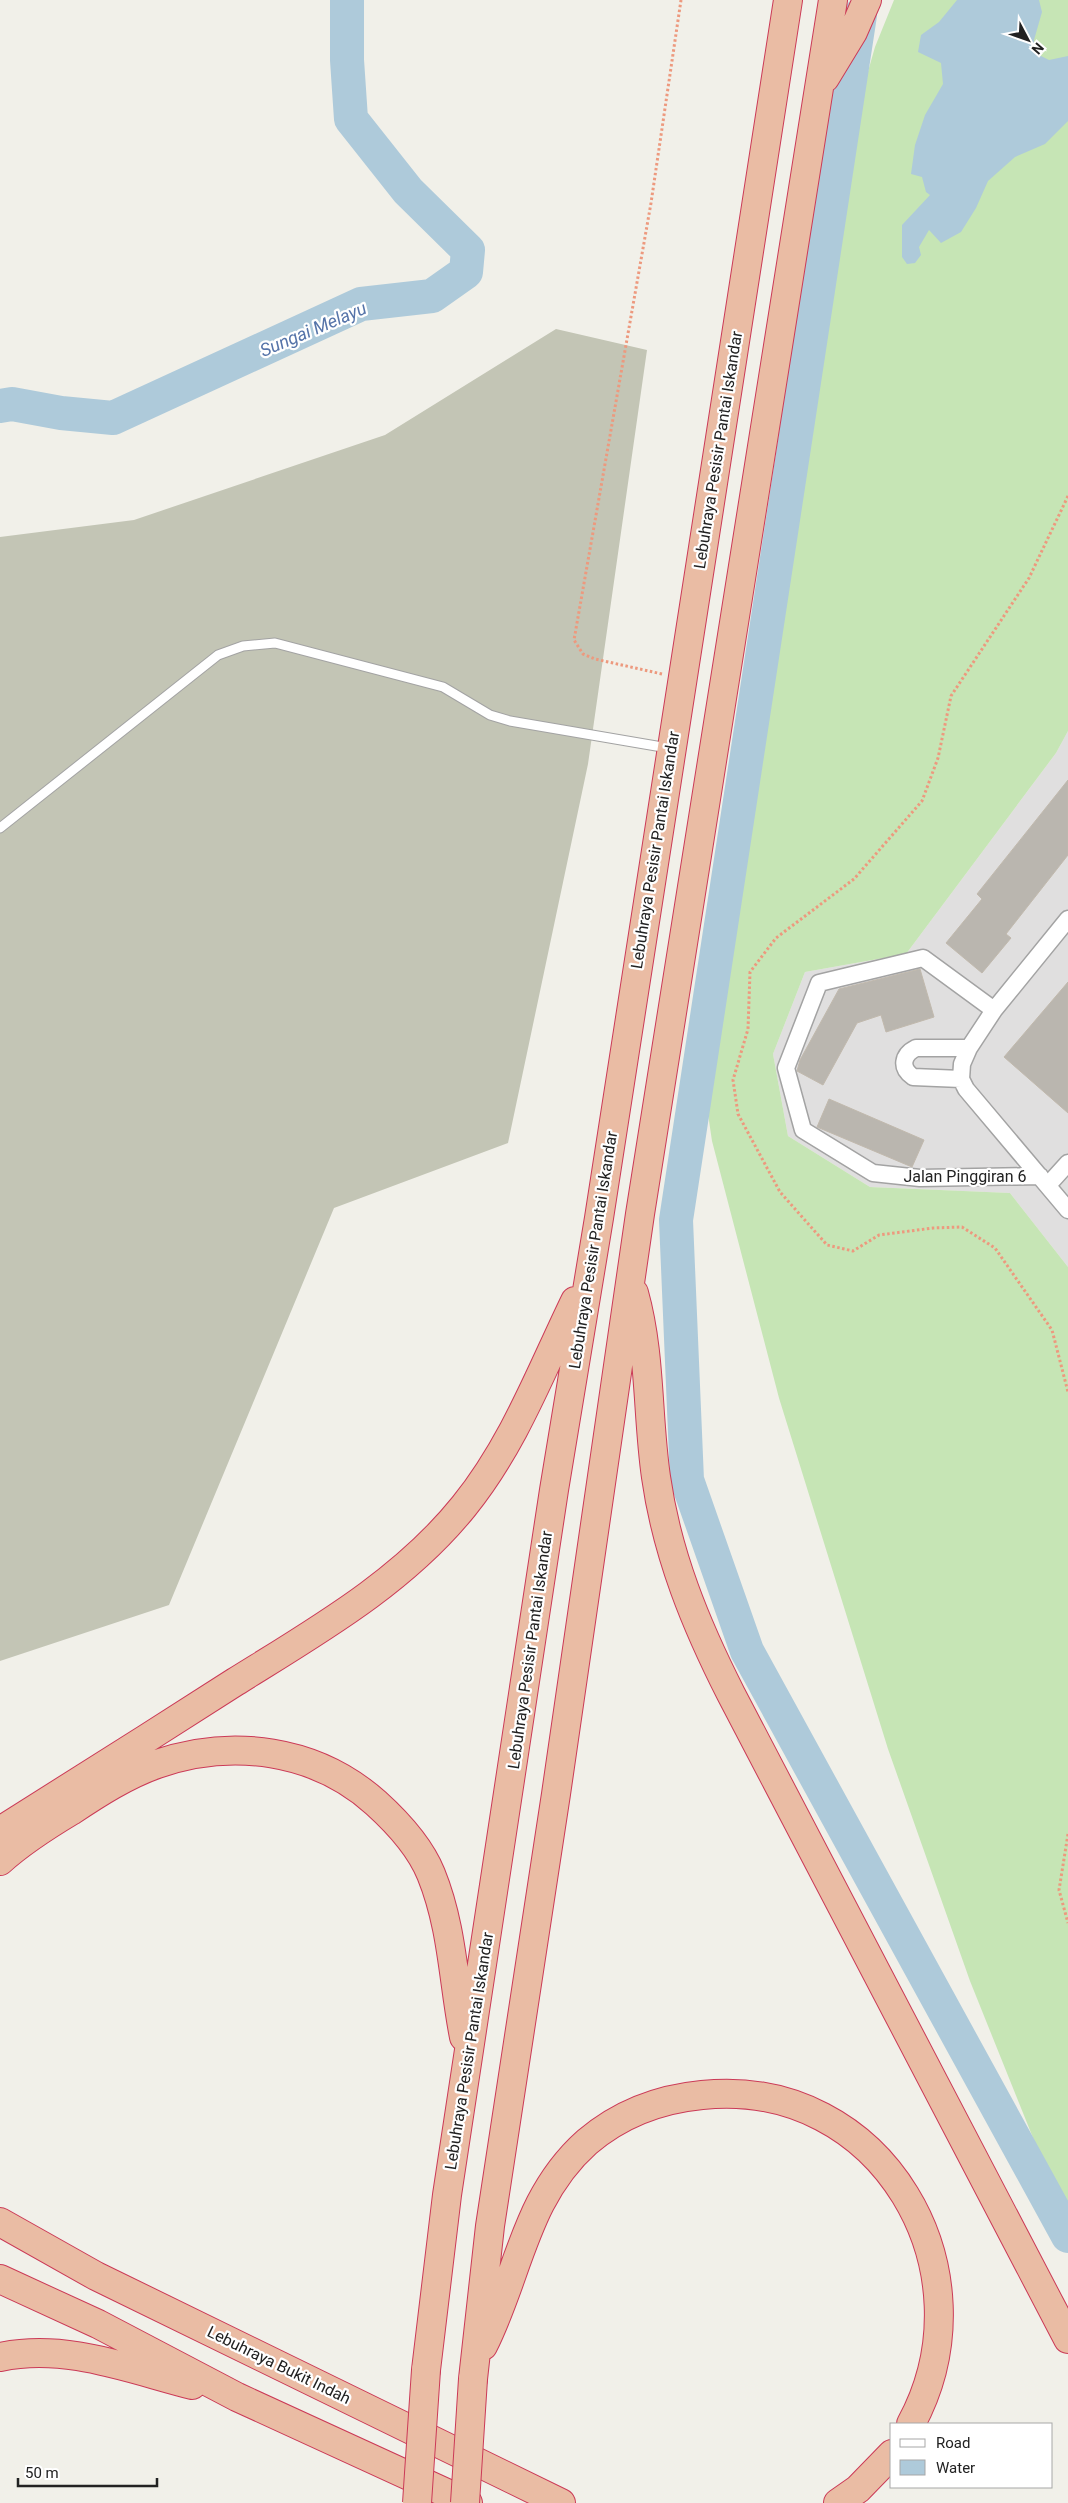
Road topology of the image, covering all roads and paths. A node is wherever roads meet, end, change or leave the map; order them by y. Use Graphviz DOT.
graph roads {
  1 [pos="681,0"];
  2 [pos="788,0"];
  3 [pos="833,0"];
  4 [pos="867,0"];
  5 [pos="820,85"];
  6 [pos="1068,496"];
  7 [pos="682,678"];
  8 [pos="671,749"];
  9 [pos="0,828"];
  10 [pos="1068,919"];
  11 [pos="994,1010"];
  12 [pos="969,1048"];
  13 [pos="964,1084"];
  14 [pos="1068,1163"];
  15 [pos="1044,1180"];
  16 [pos="1068,1210"];
  17 [pos="590,1273"];
  18 [pos="630,1280"];
  19 [pos="1068,1392"];
  20 [pos="0,1832"];
  21 [pos="1068,1834"];
  22 [pos="0,1861"];
  23 [pos="1068,1923"];
  24 [pos="468,2060"];
  25 [pos="0,2203"];
  26 [pos="0,2222"];
  27 [pos="96,2276"];
  28 [pos="0,2279"];
  29 [pos="1068,2339"];
  30 [pos="0,2357"];
  31 [pos="473,2371"];
  32 [pos="237,2397"];
  33 [pos="911,2423"];
  34 [pos="890,2456"];
  35 [pos="551,2498"];
  36 [pos="417,2503"];
  37 [pos="464,2503"];
  38 [pos="468,2503"];
  39 [pos="583,2503"];
  40 [pos="838,2503"];
  1 -- 7 [label="path"];
  2 -- 7 [label="highway, Lebuhraya Pesisir Pantai Iskandar"];
  3 -- 5 [label="highway"];
  4 -- 5 [label="highway"];
  5 -- 18 [label="highway"];
  6 -- 19 [label="path"];
  7 -- 8 [label="highway, Lebuhraya Pesisir Pantai Iskandar"];
  8 -- 9 [label="lane"];
  8 -- 17 [label="highway, Lebuhraya Pesisir Pantai Iskandar"];
  10 -- 11 [label="street"];
  11 -- 12 [label="street"];
  11 -- 15 [label="street, Jalan Pinggiran 6"];
  12 -- 13 [label="street"];
  12 -- 13 [label="street"];
  13 -- 15 [label="street, Jalan Pinggiran 6"];
  14 -- 15 [label="street"];
  15 -- 16 [label="street, Jalan Pinggiran 6"];
  17 -- 20 [label="highway"];
  17 -- 24 [label="highway, Lebuhraya Pesisir Pantai Iskandar"];
  18 -- 29 [label="highway"];
  18 -- 31 [label="highway"];
  21 -- 23 [label="path"];
  22 -- 24 [label="highway"];
  24 -- 36 [label="highway, Lebuhraya Pesisir Pantai Iskandar, bridge"];
  25 -- 27 [label="highway"];
  26 -- 27 [label="highway, Lebuhraya Bukit Indah"];
  27 -- 35 [label="highway, Lebuhraya Bukit Indah"];
  28 -- 32 [label="highway"];
  30 -- 32 [label="highway"];
  31 -- 33 [label="highway"];
  31 -- 37 [label="highway, bridge"];
  32 -- 38 [label="highway"];
  34 -- 40 [label="highway"];
  35 -- 39 [label="highway, Lebuhraya Bukit Indah"];
}
